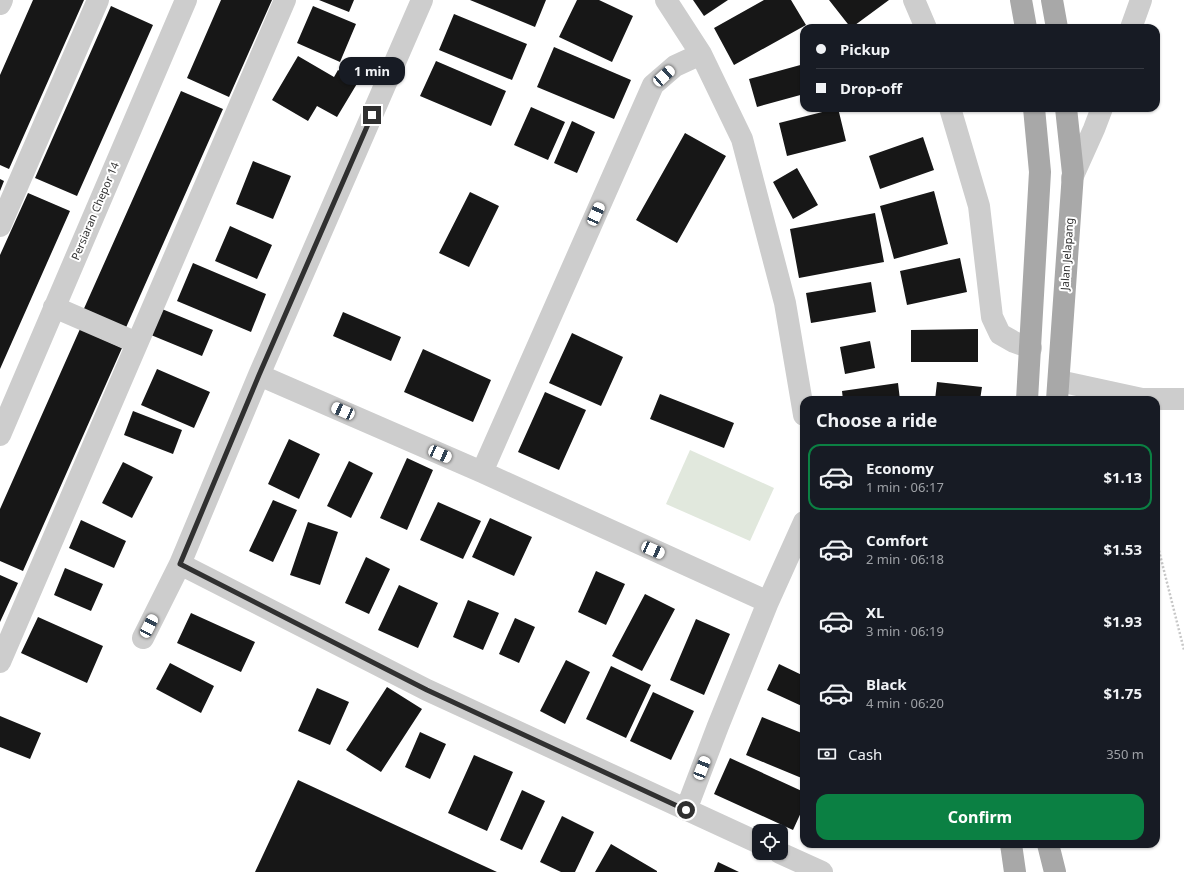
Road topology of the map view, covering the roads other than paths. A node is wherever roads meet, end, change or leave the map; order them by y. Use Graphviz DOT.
graph roads {
  1 [pos="2,0"];
  2 [pos="98,0"];
  3 [pos="185,0"];
  4 [pos="285,0"];
  5 [pos="422,0"];
  6 [pos="666,0"];
  7 [pos="914,0"];
  8 [pos="1021,0"];
  9 [pos="1052,0"];
  10 [pos="1141,0"];
  11 [pos="0,4"];
  12 [pos="924,24"];
  13 [pos="1025,24"];
  14 [pos="1056,24"];
  15 [pos="1132,24"];
  16 [pos="701,54"];
  17 [pos="951,112"];
  18 [pos="1034,112"];
  19 [pos="1066,112"];
  20 [pos="1100,112"];
  21 [pos="1072,178"];
  22 [pos="0,226"];
  23 [pos="54,307"];
  24 [pos="137,343"];
  25 [pos="1031,348"];
  26 [pos="259,375"];
  27 [pos="1058,391"];
  28 [pos="801,396"];
  29 [pos="1027,396"];
  30 [pos="1110,396"];
  31 [pos="1160,399"];
  32 [pos="1184,399"];
  33 [pos="2,426"];
  34 [pos="482,472"];
  35 [pos="800,531"];
  36 [pos="180,564"];
  37 [pos="768,602"];
  38 [pos="143,638"];
  39 [pos="0,662"];
  40 [pos="686,810"];
  41 [pos="752,840"];
  42 [pos="1012,848"];
  43 [pos="1049,848"];
  44 [pos="788,857"];
  45 [pos="822,872"];
  46 [pos="1015,872"];
  47 [pos="1055,872"];
  1 -- 11 [label="street"];
  2 -- 22 [label="street"];
  3 -- 23 [label="street, Persiaran Chepor 14"];
  4 -- 24 [label="street"];
  5 -- 26 [label="street"];
  6 -- 16 [label="street"];
  7 -- 12 [label="street"];
  8 -- 13 [label="main road"];
  9 -- 14 [label="main road"];
  10 -- 15 [label="street"];
  16 -- 28 [label="street"];
  16 -- 34 [label="street"];
  17 -- 25 [label="street"];
  18 -- 25 [label="main road"];
  19 -- 21 [label="main road, Jalan Jelapang"];
  20 -- 21 [label="street"];
  21 -- 27 [label="main road, Jalan Jelapang"];
  23 -- 24 [label="street"];
  23 -- 33 [label="street, Persiaran Chepor 14"];
  24 -- 39 [label="street"];
  25 -- 29 [label="main road"];
  26 -- 34 [label="street"];
  26 -- 36 [label="street"];
  27 -- 30 [label="street"];
  31 -- 32 [label="street"];
  34 -- 37 [label="street"];
  35 -- 37 [label="street"];
  36 -- 38 [label="street"];
  36 -- 40 [label="street"];
  37 -- 40 [label="street"];
  40 -- 41 [label="street"];
  42 -- 46 [label="main road"];
  43 -- 47 [label="main road"];
  44 -- 45 [label="street"];
}
